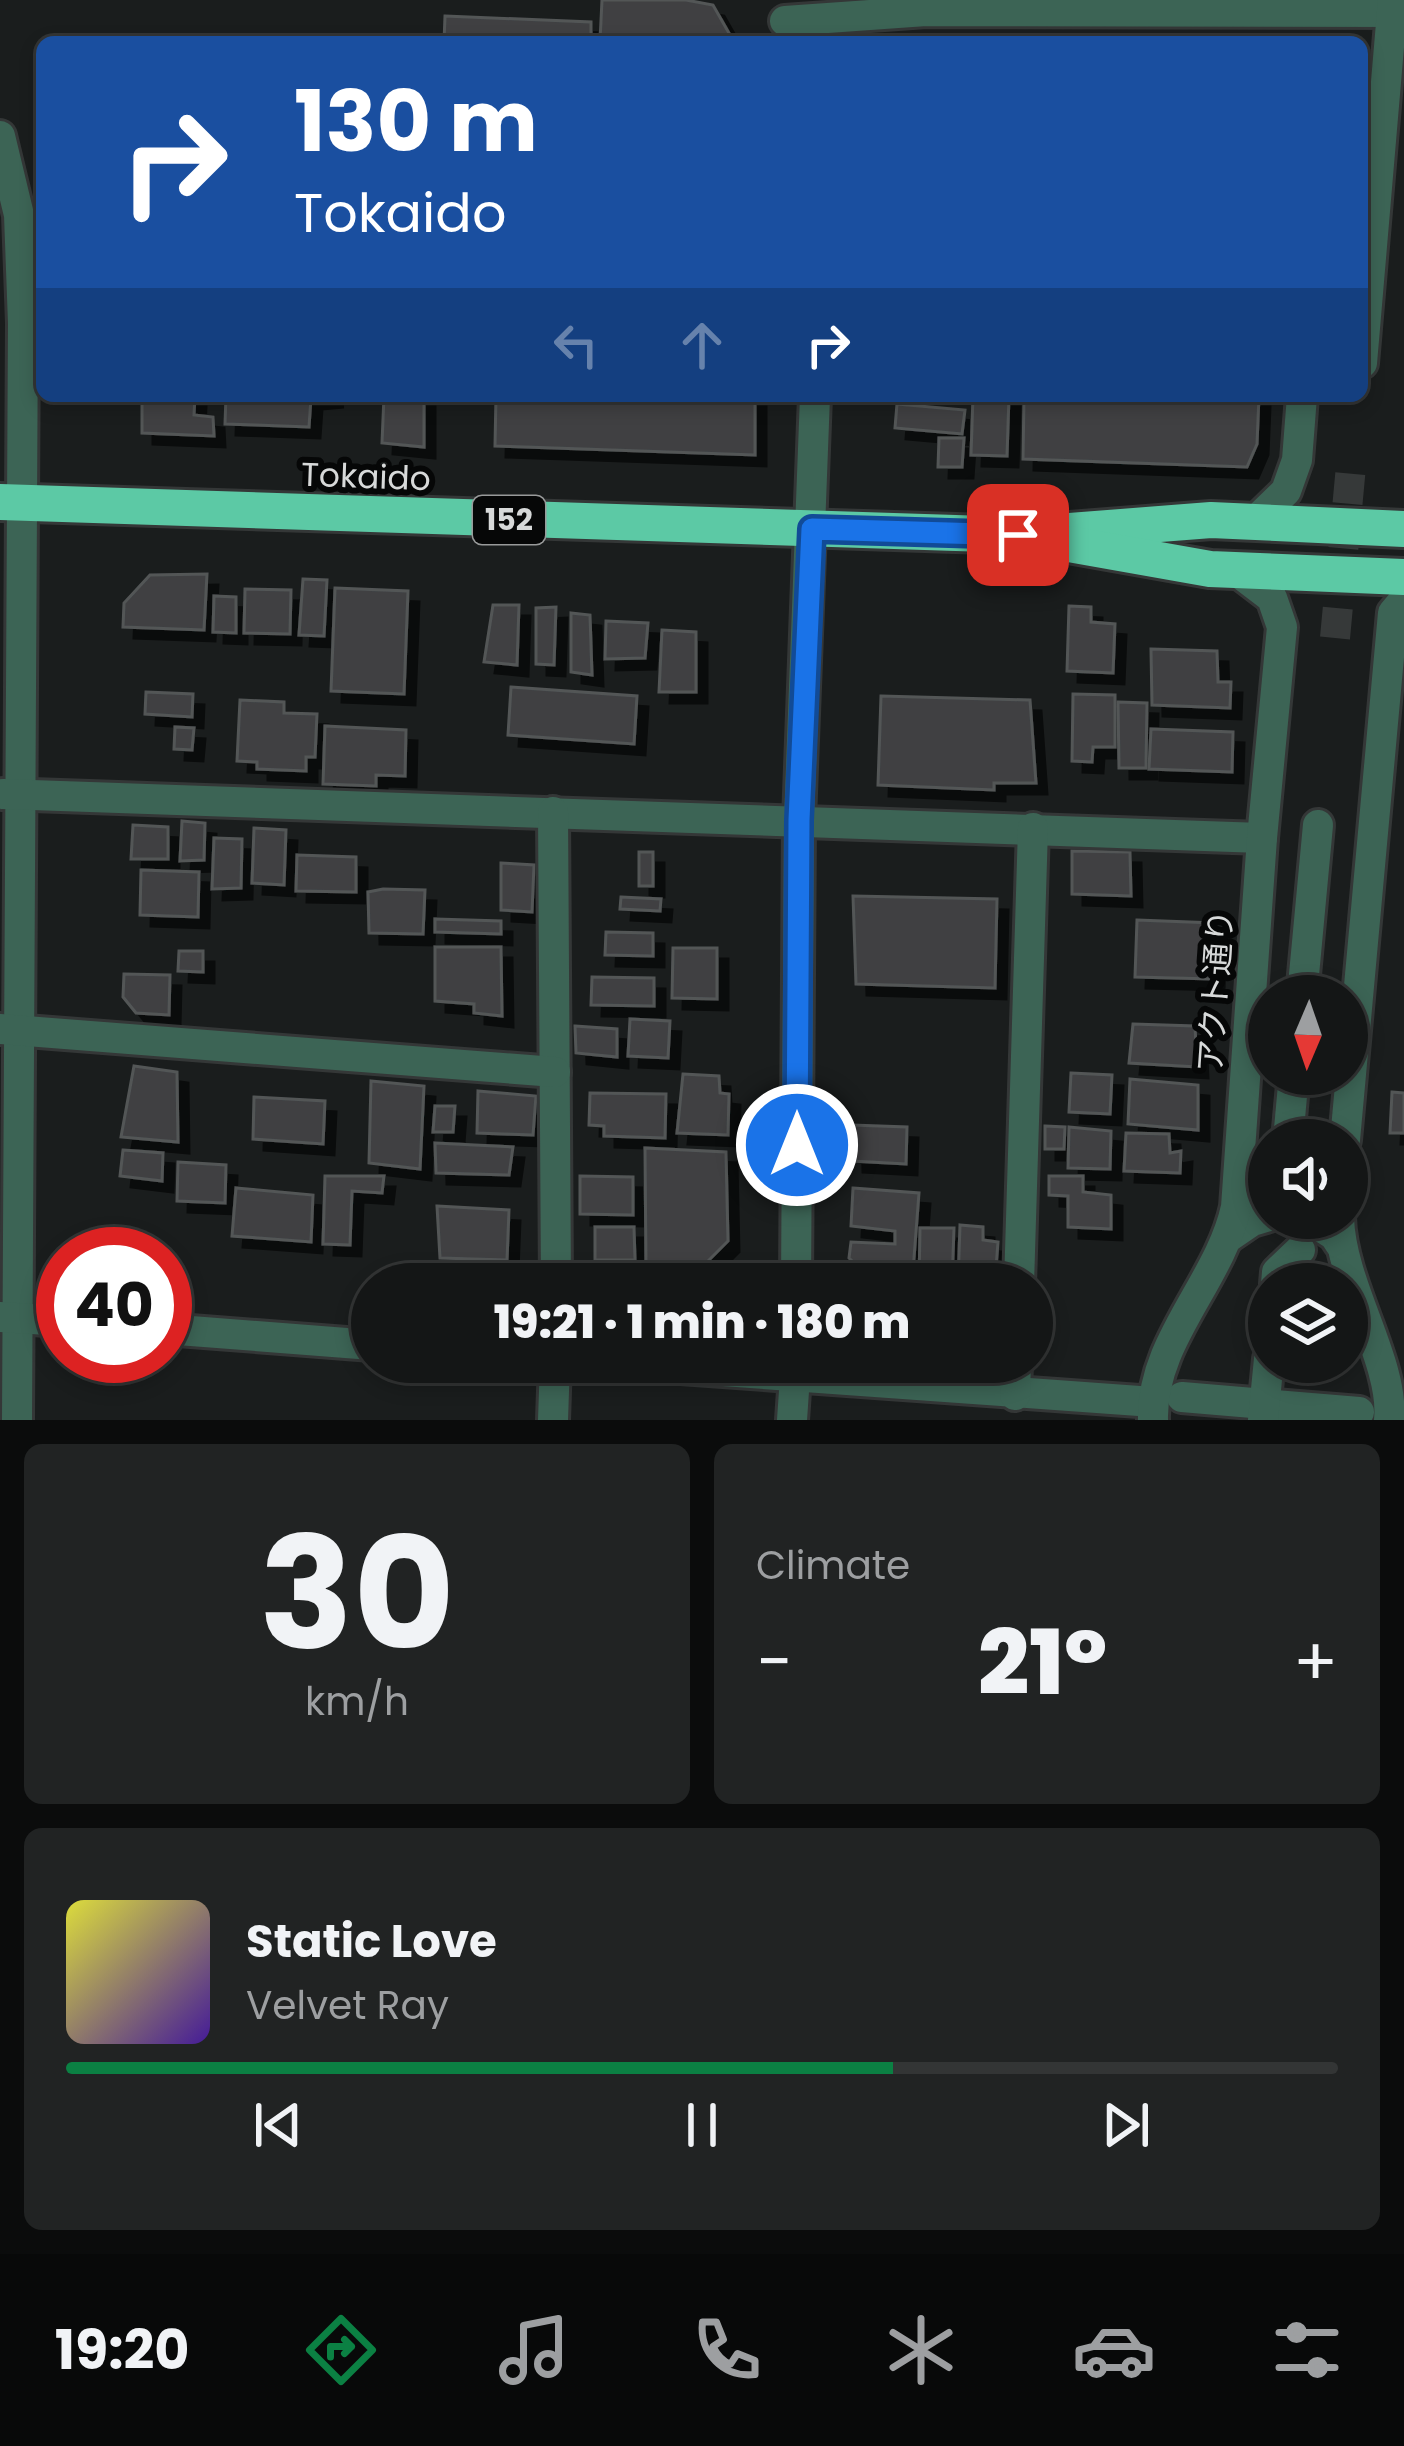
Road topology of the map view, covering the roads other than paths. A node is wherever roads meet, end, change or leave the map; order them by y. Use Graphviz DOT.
graph roads {
  1 [pos="1337,5"];
  2 [pos="1396,8"];
  3 [pos="785,21"];
  4 [pos="1334,36"];
  5 [pos="0,136"];
  6 [pos="20,215"];
  7 [pos="1368,300"];
  8 [pos="815,402"];
  9 [pos="1302,402"];
  10 [pos="12,502"];
  11 [pos="1252,524"];
  12 [pos="812,529"];
  13 [pos="1404,529"];
  14 [pos="1018,535"];
  15 [pos="1234,569"];
  16 [pos="1404,577"];
  17 [pos="1404,600"];
  18 [pos="10,794"];
  19 [pos="553,812"];
  20 [pos="799,820"];
  21 [pos="1318,825"];
  22 [pos="1033,828"];
  23 [pos="1262,838"];
  24 [pos="1372,842"];
  25 [pos="1404,843"];
  26 [pos="1304,975"];
  27 [pos="11,1029"];
  28 [pos="555,1072"];
  29 [pos="1347,1119"];
  30 [pos="1248,1223"];
  31 [pos="1230,1236"];
  32 [pos="1342,1239"];
  33 [pos="1300,1250"];
  34 [pos="556,1263"];
  35 [pos="796,1263"];
  36 [pos="1020,1263"];
  37 [pos="1286,1263"];
  38 [pos="8,1317"];
  39 [pos="192,1331"];
  40 [pos="351,1343"];
  41 [pos="554,1383"];
  42 [pos="795,1383"];
  43 [pos="910,1383"];
  44 [pos="1016,1383"];
  45 [pos="1267,1383"];
  46 [pos="1016,1395"];
  47 [pos="1163,1406"];
  48 [pos="1385,1414"];
  49 [pos="17,1420"];
  50 [pos="553,1420"];
  51 [pos="792,1420"];
  52 [pos="1263,1420"];
  1 -- 2 [label="street"];
  1 -- 3 [label="street"];
  1 -- 4 [label="street"];
  2 -- 7 [label="street"];
  5 -- 6 [label="street"];
  6 -- 10 [label="street"];
  8 -- 12 [label="street"];
  9 -- 11 [label="street"];
  10 -- 12 [label="highway, Tokaido / 152"];
  10 -- 18 [label="street"];
  11 -- 13 [label="highway, Tokaido / 152"];
  11 -- 14 [label="highway, Tokaido / 152"];
  12 -- 14 [label="highway, Tokaido / 152"];
  12 -- 20 [label="street"];
  14 -- 15 [label="highway, Tokaido / 152"];
  15 -- 16 [label="highway, Tokaido / 152"];
  15 -- 23 [label="street, アクト通り"];
  17 -- 24 [label="street"];
  18 -- 19 [label="street"];
  18 -- 27 [label="street"];
  19 -- 20 [label="street"];
  19 -- 28 [label="street"];
  20 -- 22 [label="street"];
  20 -- 35 [label="street"];
  21 -- 26 [label="street"];
  22 -- 23 [label="street"];
  22 -- 36 [label="street"];
  23 -- 31 [label="street, アクト通り"];
  24 -- 25 [label="street"];
  24 -- 29 [label="street"];
  27 -- 28 [label="street"];
  27 -- 38 [label="street"];
  28 -- 34 [label="street"];
  30 -- 31 [label="street"];
  31 -- 47 [label="street, アクト通り"];
  32 -- 48 [label="street"];
  33 -- 37 [label="street"];
  38 -- 49 [label="street"];
  39 -- 40 [label="street"];
  41 -- 50 [label="street"];
  42 -- 51 [label="street"];
  43 -- 46 [label="street"];
  44 -- 46 [label="street"];
  45 -- 52 [label="street"];
  46 -- 47 [label="street"];
  47 -- 48 [label="street"];
}
